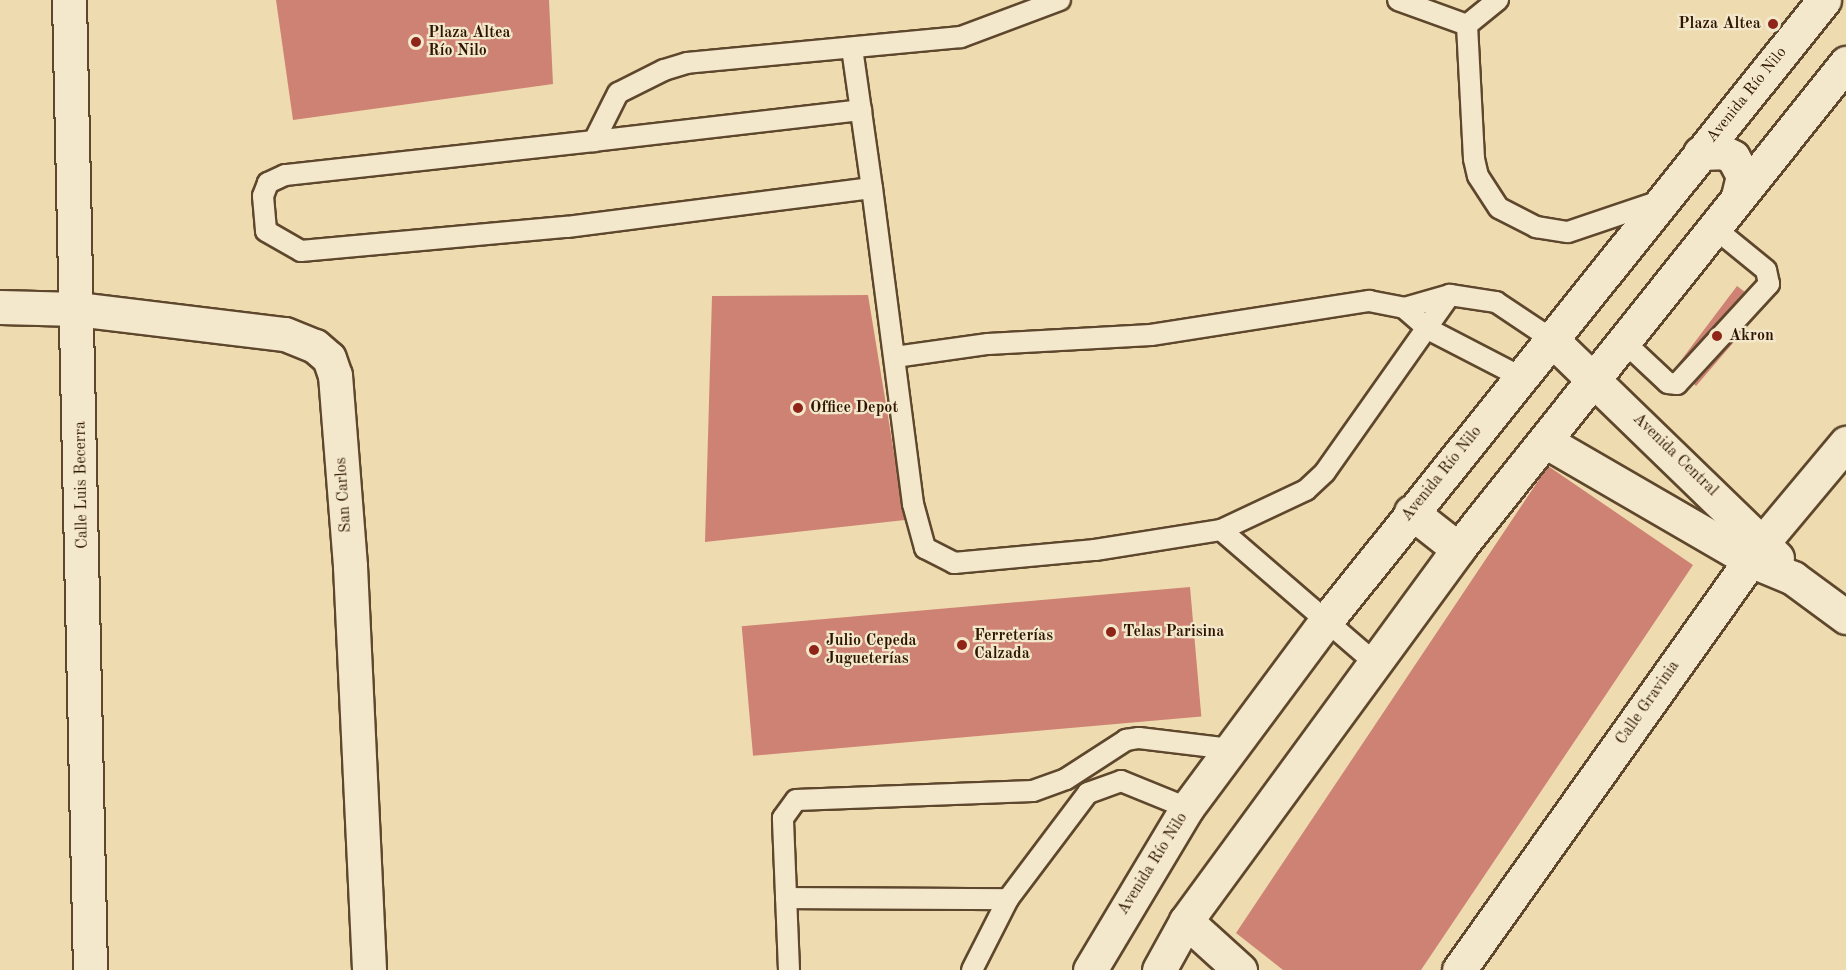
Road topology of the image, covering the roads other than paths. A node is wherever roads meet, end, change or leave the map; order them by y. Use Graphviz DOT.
graph roads {
  1 [pos="69,0"];
  2 [pos="1060,0"];
  3 [pos="1398,0"];
  4 [pos="1498,0"];
  5 [pos="1824,0"];
  6 [pos="1467,25"];
  7 [pos="852,48"];
  8 [pos="1846,63"];
  9 [pos="861,110"];
  10 [pos="594,141"];
  11 [pos="1700,153"];
  12 [pos="872,188"];
  13 [pos="1738,196"];
  14 [pos="1662,200"];
  15 [pos="1713,227"];
  16 [pos="1450,295"];
  17 [pos="0,307"];
  18 [pos="1404,308"];
  19 [pos="77,309"];
  20 [pos="1428,329"];
  21 [pos="1550,338"];
  22 [pos="1621,339"];
  23 [pos="895,357"];
  24 [pos="1520,376"];
  25 [pos="1593,377"];
  26 [pos="1545,441"];
  27 [pos="1846,443"];
  28 [pos="1411,512"];
  29 [pos="1221,530"];
  30 [pos="1458,549"];
  31 [pos="1757,550"];
  32 [pos="1846,617"];
  33 [pos="1326,621"];
  34 [pos="1375,663"];
  35 [pos="1230,749"];
  36 [pos="1187,808"];
  37 [pos="786,898"];
  38 [pos="1008,899"];
  39 [pos="1186,921"];
  40 [pos="90,970"];
  41 [pos="369,970"];
  42 [pos="789,970"];
  43 [pos="972,970"];
  44 [pos="1090,970"];
  45 [pos="1159,970"];
  46 [pos="1240,970"];
  47 [pos="1459,970"];
  1 -- 19 [label="street, Calle Luis Becerra"];
  2 -- 7 [label="lane"];
  3 -- 6 [label="lane"];
  4 -- 6 [label="lane"];
  5 -- 11 [label="street, Avenida Río Nilo"];
  6 -- 14 [label="lane"];
  7 -- 9 [label="lane"];
  7 -- 10 [label="lane"];
  8 -- 13 [label="street"];
  9 -- 10 [label="lane"];
  9 -- 12 [label="lane"];
  10 -- 12 [label="lane"];
  11 -- 13 [label="street"];
  11 -- 14 [label="street, Avenida Río Nilo"];
  12 -- 23 [label="lane"];
  13 -- 15 [label="street"];
  14 -- 21 [label="street, Avenida Río Nilo"];
  15 -- 22 [label="street"];
  15 -- 22 [label="lane"];
  16 -- 18 [label="lane"];
  16 -- 20 [label="lane"];
  16 -- 21 [label="lane"];
  17 -- 19 [label="street, San Carlos"];
  18 -- 20 [label="lane"];
  18 -- 23 [label="lane"];
  19 -- 40 [label="street, Calle Luis Becerra"];
  19 -- 41 [label="street, San Carlos"];
  20 -- 24 [label="lane"];
  20 -- 29 [label="lane"];
  21 -- 24 [label="street, Avenida Río Nilo"];
  21 -- 25 [label="street, Avenida Central"];
  22 -- 25 [label="street"];
  23 -- 29 [label="lane"];
  24 -- 28 [label="street, Avenida Río Nilo"];
  25 -- 26 [label="street"];
  25 -- 31 [label="street, Avenida Central"];
  26 -- 30 [label="street"];
  26 -- 31 [label="street, Avenida Central"];
  27 -- 31 [label="street, Calle Gravinia"];
  28 -- 30 [label="street"];
  28 -- 33 [label="street, Avenida Río Nilo"];
  29 -- 33 [label="lane"];
  30 -- 34 [label="street"];
  31 -- 32 [label="street, Avenida Central"];
  31 -- 47 [label="street, Calle Gravinia"];
  33 -- 34 [label="lane"];
  33 -- 35 [label="street, Avenida Río Nilo"];
  34 -- 39 [label="street"];
  35 -- 36 [label="street, Avenida Río Nilo"];
  35 -- 37 [label="lane"];
  36 -- 38 [label="lane"];
  36 -- 44 [label="street, Avenida Río Nilo"];
  37 -- 38 [label="lane"];
  37 -- 42 [label="lane"];
  38 -- 43 [label="lane"];
  39 -- 45 [label="street"];
  39 -- 46 [label="street"];
}
